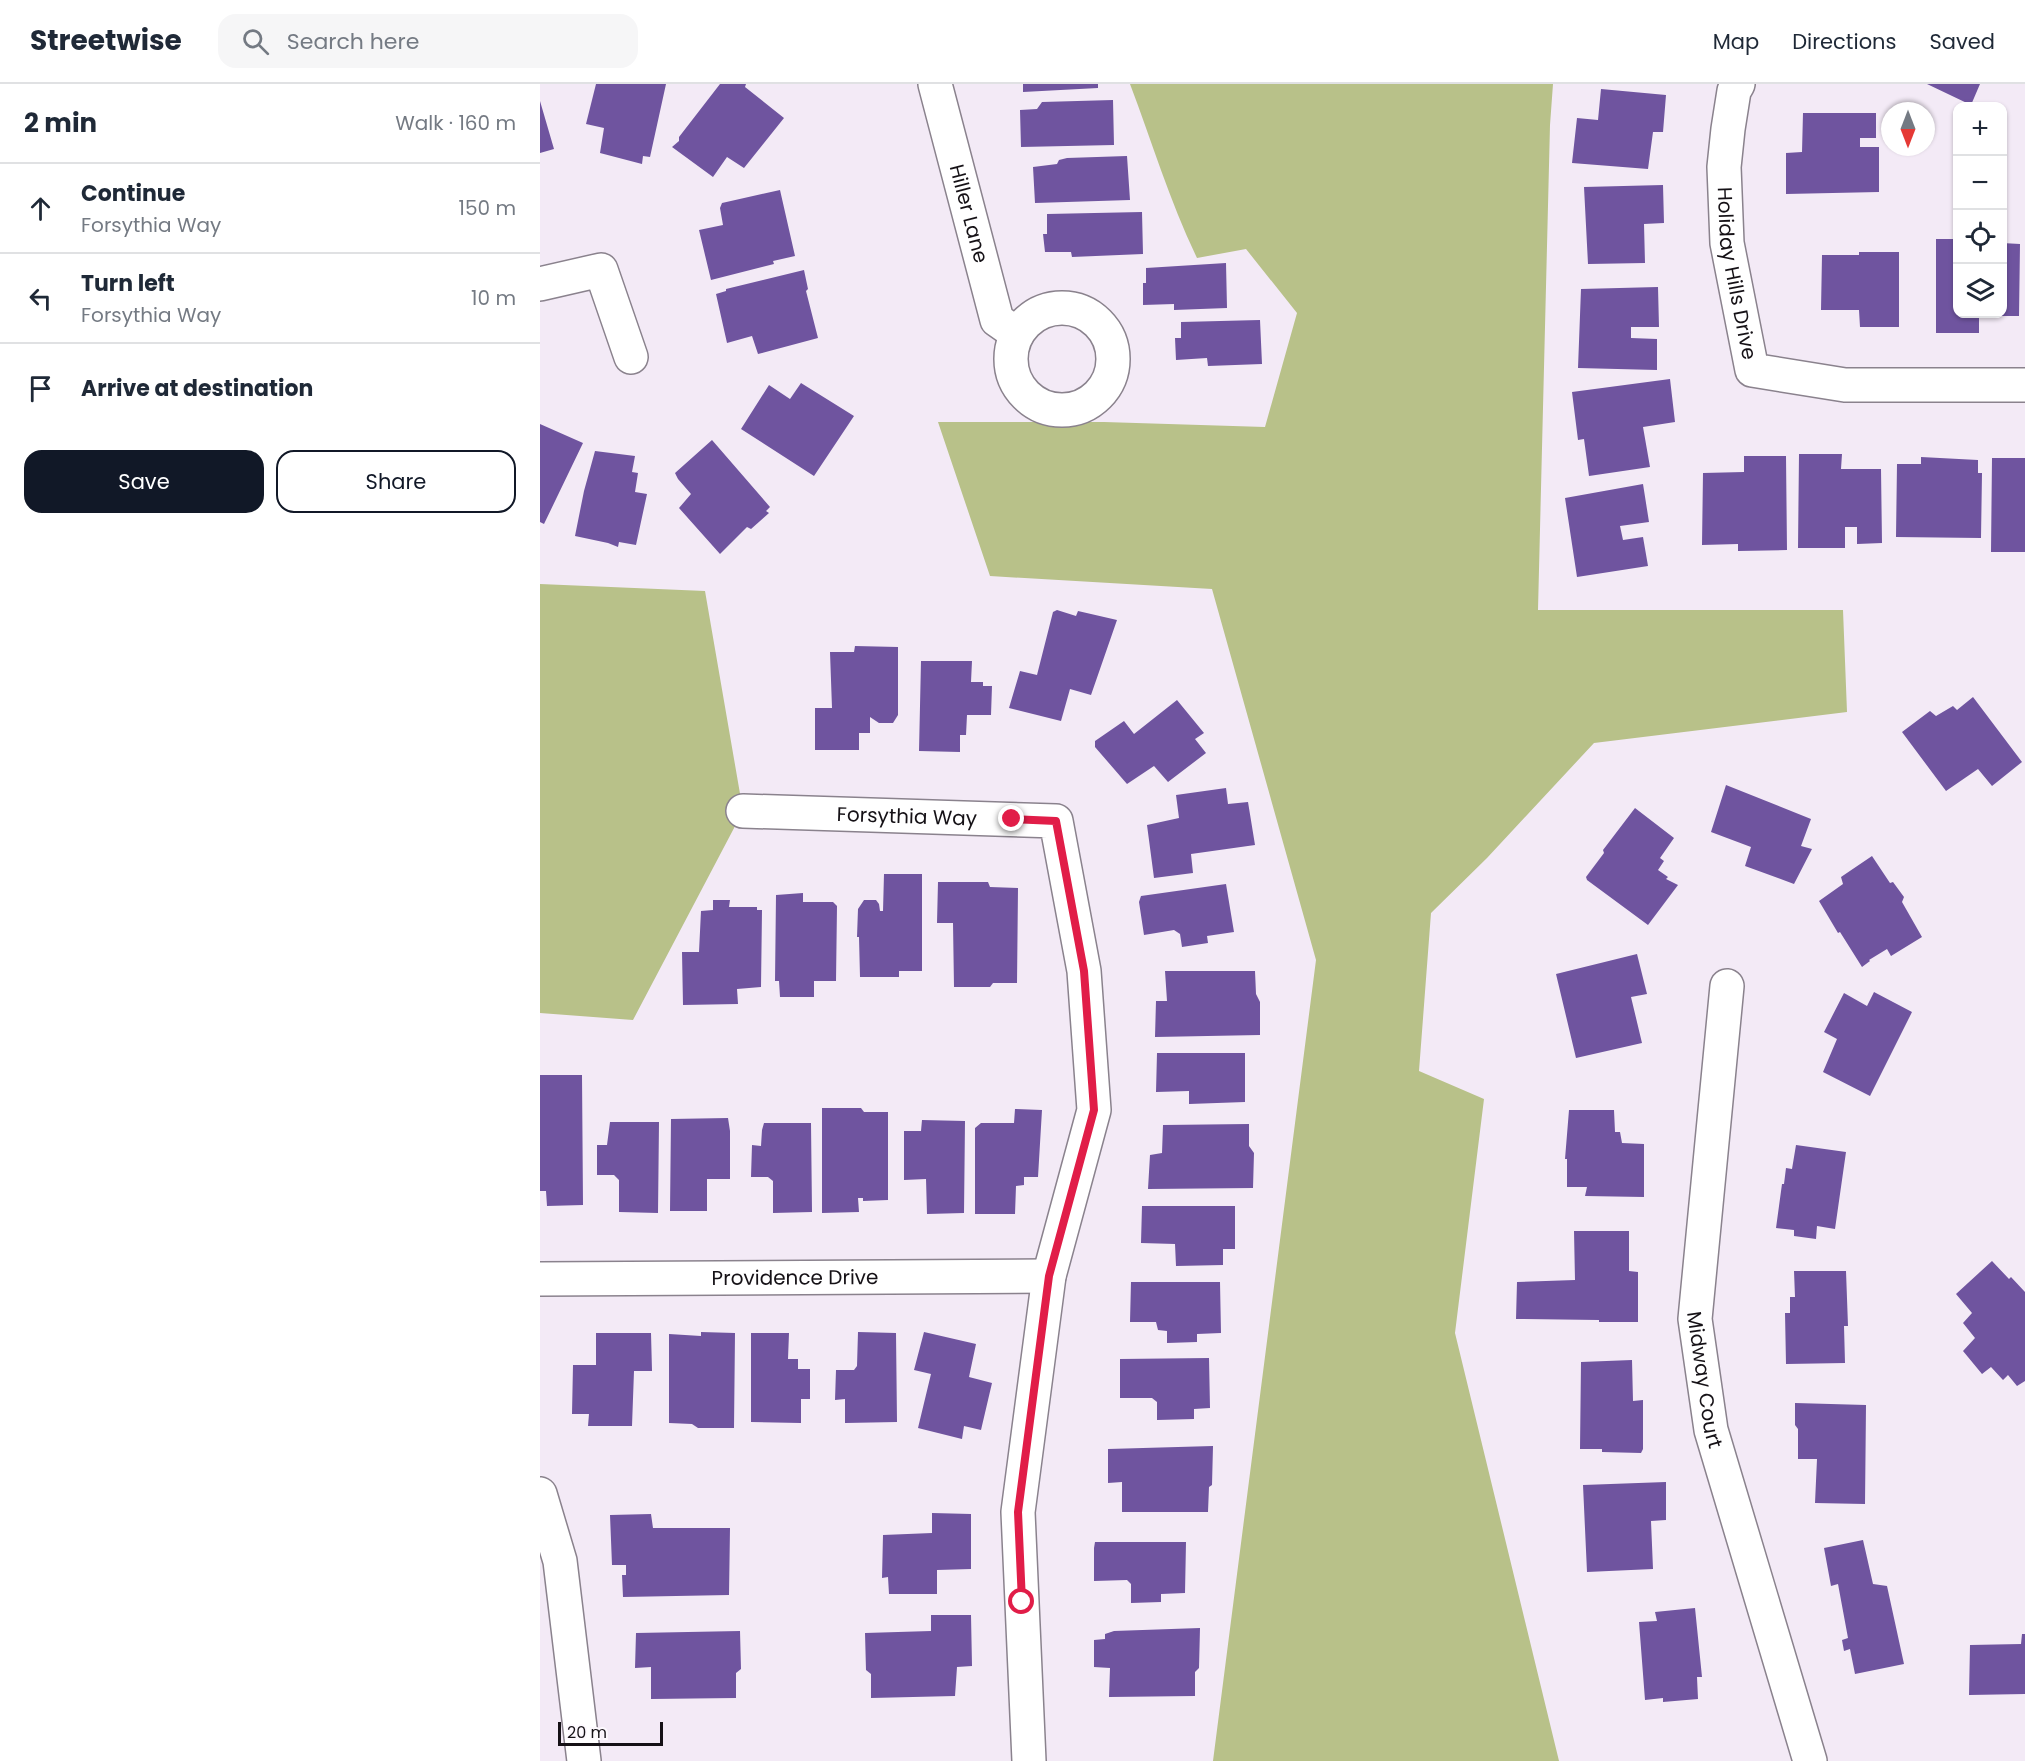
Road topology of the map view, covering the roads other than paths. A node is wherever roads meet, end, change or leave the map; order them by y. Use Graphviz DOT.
graph roads {
  1 [pos="935,84"];
  2 [pos="1738,84"];
  3 [pos="540,285"];
  4 [pos="1017,334"];
  5 [pos="631,357"];
  6 [pos="2025,385"];
  7 [pos="743,811"];
  8 [pos="1727,986"];
  9 [pos="1049,1276"];
  10 [pos="540,1280"];
  11 [pos="540,1494"];
  12 [pos="584,1761"];
  13 [pos="1029,1761"];
  14 [pos="1810,1761"];
  1 -- 4 [label="street, Hiller Lane"];
  2 -- 6 [label="street, Holiday Hills Drive"];
  3 -- 5 [label="street"];
  7 -- 9 [label="street, Forsythia Way"];
  8 -- 14 [label="street, Midway Court"];
  9 -- 10 [label="street, Providence Drive"];
  9 -- 13 [label="street, Forsythia Way"];
  11 -- 12 [label="street"];
}
